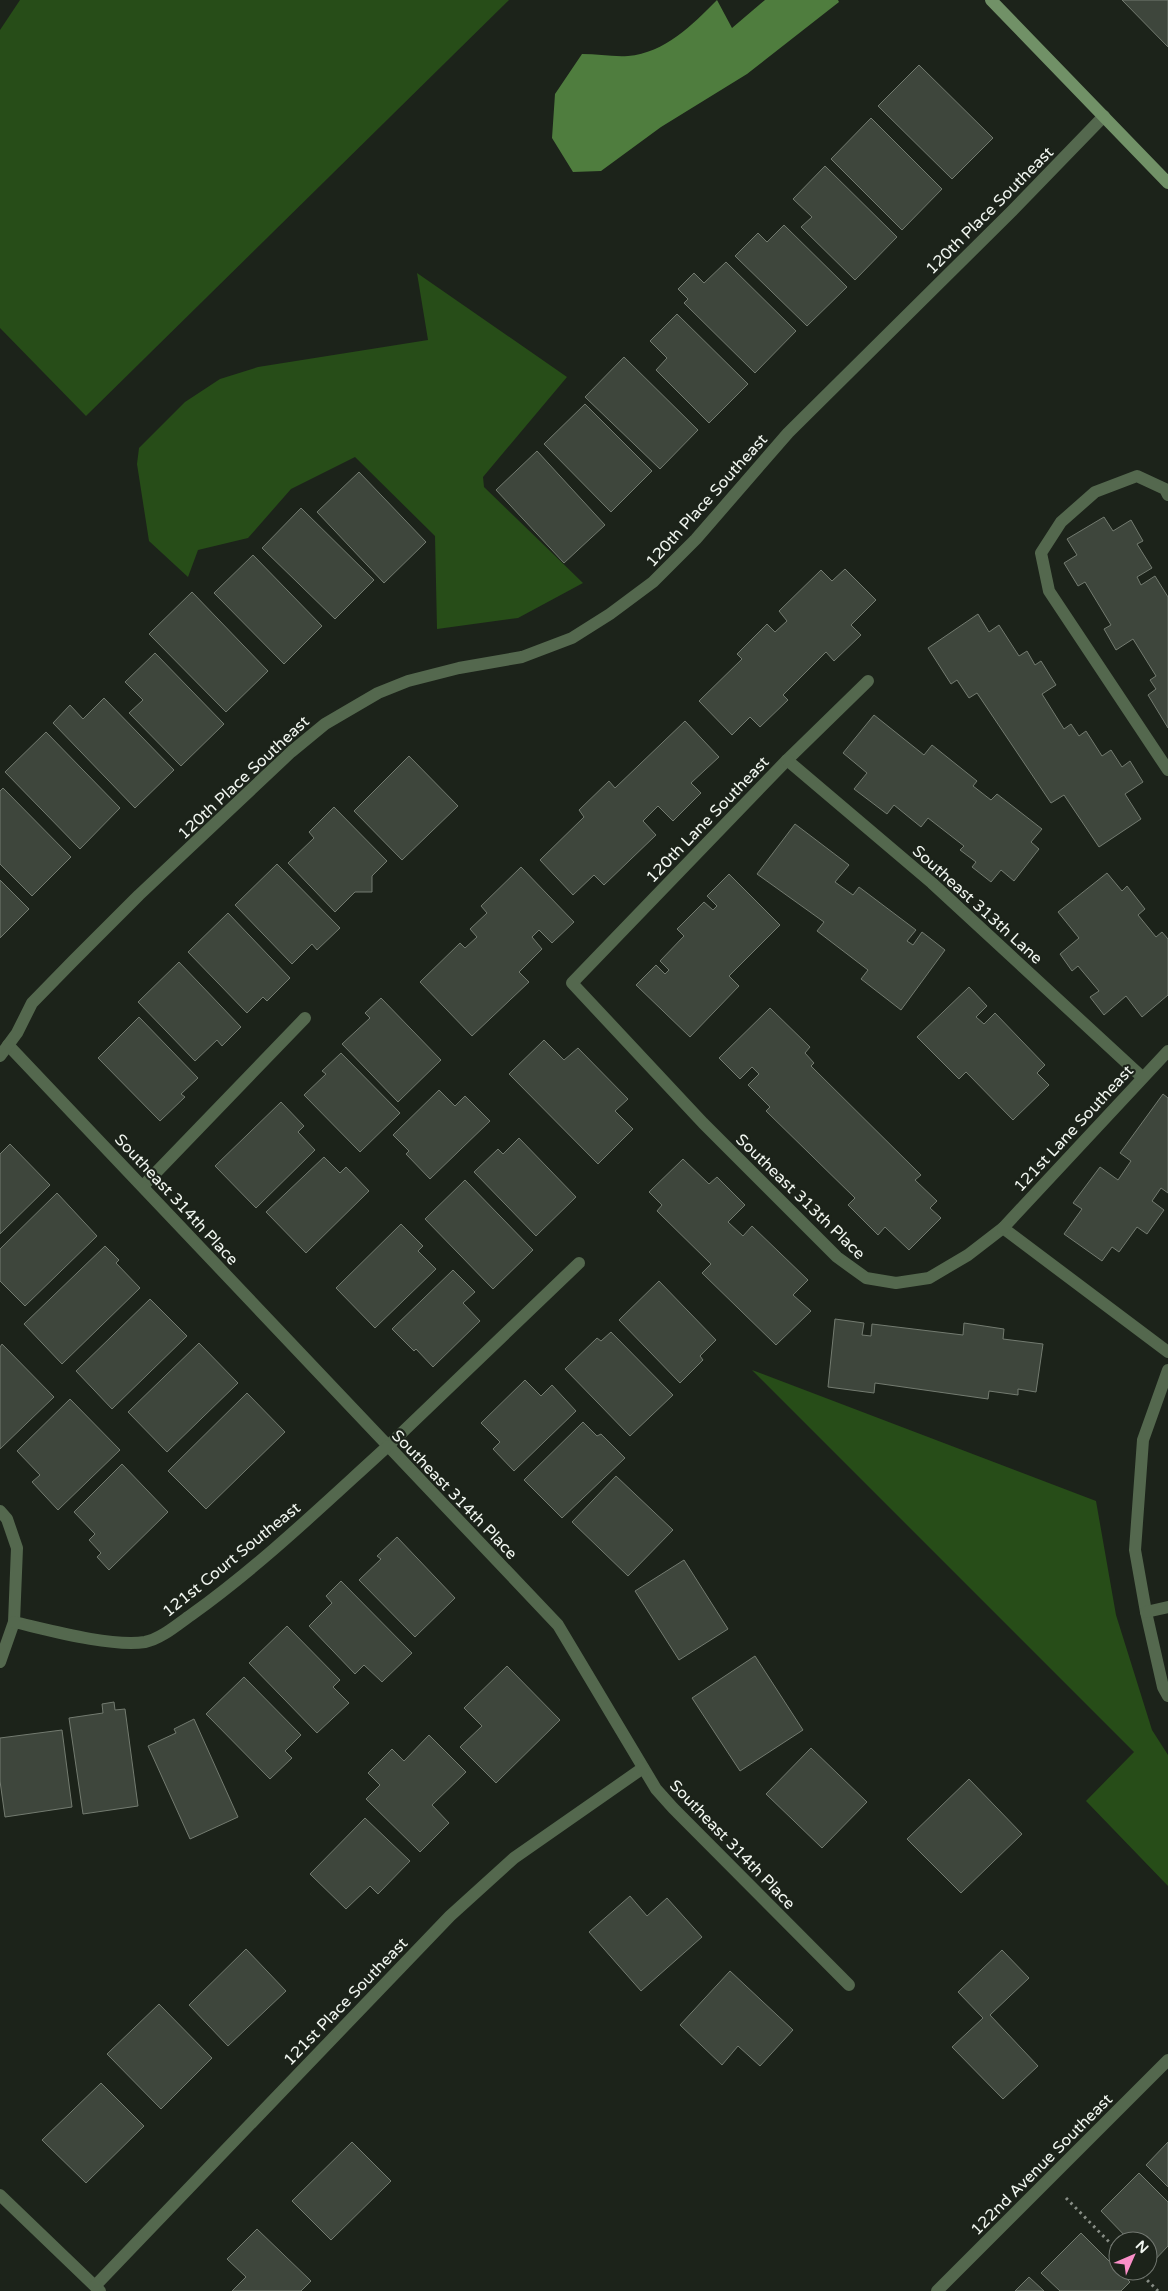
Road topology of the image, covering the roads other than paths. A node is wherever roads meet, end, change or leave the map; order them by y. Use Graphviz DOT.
graph roads {
  1 [pos="991,0"];
  2 [pos="1104,116"];
  3 [pos="1168,183"];
  4 [pos="1168,495"];
  5 [pos="868,681"];
  6 [pos="788,760"];
  7 [pos="1168,770"];
  8 [pos="572,983"];
  9 [pos="305,1018"];
  10 [pos="8,1045"];
  11 [pos="1168,1051"];
  12 [pos="0,1056"];
  13 [pos="1142,1077"];
  14 [pos="143,1186"];
  15 [pos="1003,1228"];
  16 [pos="579,1263"];
  17 [pos="1168,1352"];
  18 [pos="1168,1370"];
  19 [pos="388,1446"];
  20 [pos="0,1511"];
  21 [pos="1168,1607"];
  22 [pos="1146,1612"];
  23 [pos="14,1622"];
  24 [pos="0,1662"];
  25 [pos="1168,1696"];
  26 [pos="643,1768"];
  27 [pos="850,1985"];
  28 [pos="1167,2064"];
  29 [pos="0,2194"];
  30 [pos="98,2288"];
  31 [pos="937,2291"];
  1 -- 2 [label="main road"];
  2 -- 3 [label="main road"];
  2 -- 10 [label="street, 120th Place Southeast"];
  4 -- 7 [label="street"];
  5 -- 6 [label="street, 120th Lane Southeast"];
  6 -- 8 [label="street, 120th Lane Southeast"];
  6 -- 13 [label="street, Southeast 313th Lane"];
  8 -- 15 [label="street, Southeast 313th Place"];
  9 -- 14 [label="street"];
  10 -- 12 [label="street, 120th Place Southeast"];
  10 -- 14 [label="street, Southeast 314th Place"];
  11 -- 13 [label="street, 121st Lane Southeast"];
  13 -- 15 [label="street, 121st Lane Southeast"];
  14 -- 19 [label="street, Southeast 314th Place"];
  15 -- 17 [label="street"];
  16 -- 19 [label="street, 121st Court Southeast"];
  18 -- 22 [label="street"];
  19 -- 23 [label="street, 121st Court Southeast"];
  19 -- 26 [label="street, Southeast 314th Place"];
  20 -- 23 [label="street"];
  21 -- 22 [label="street"];
  22 -- 25 [label="street"];
  23 -- 24 [label="street"];
  26 -- 27 [label="street, Southeast 314th Place"];
  26 -- 30 [label="street, 121st Place Southeast"];
  28 -- 31 [label="street, 122nd Avenue Southeast"];
  29 -- 30 [label="street"];
}
